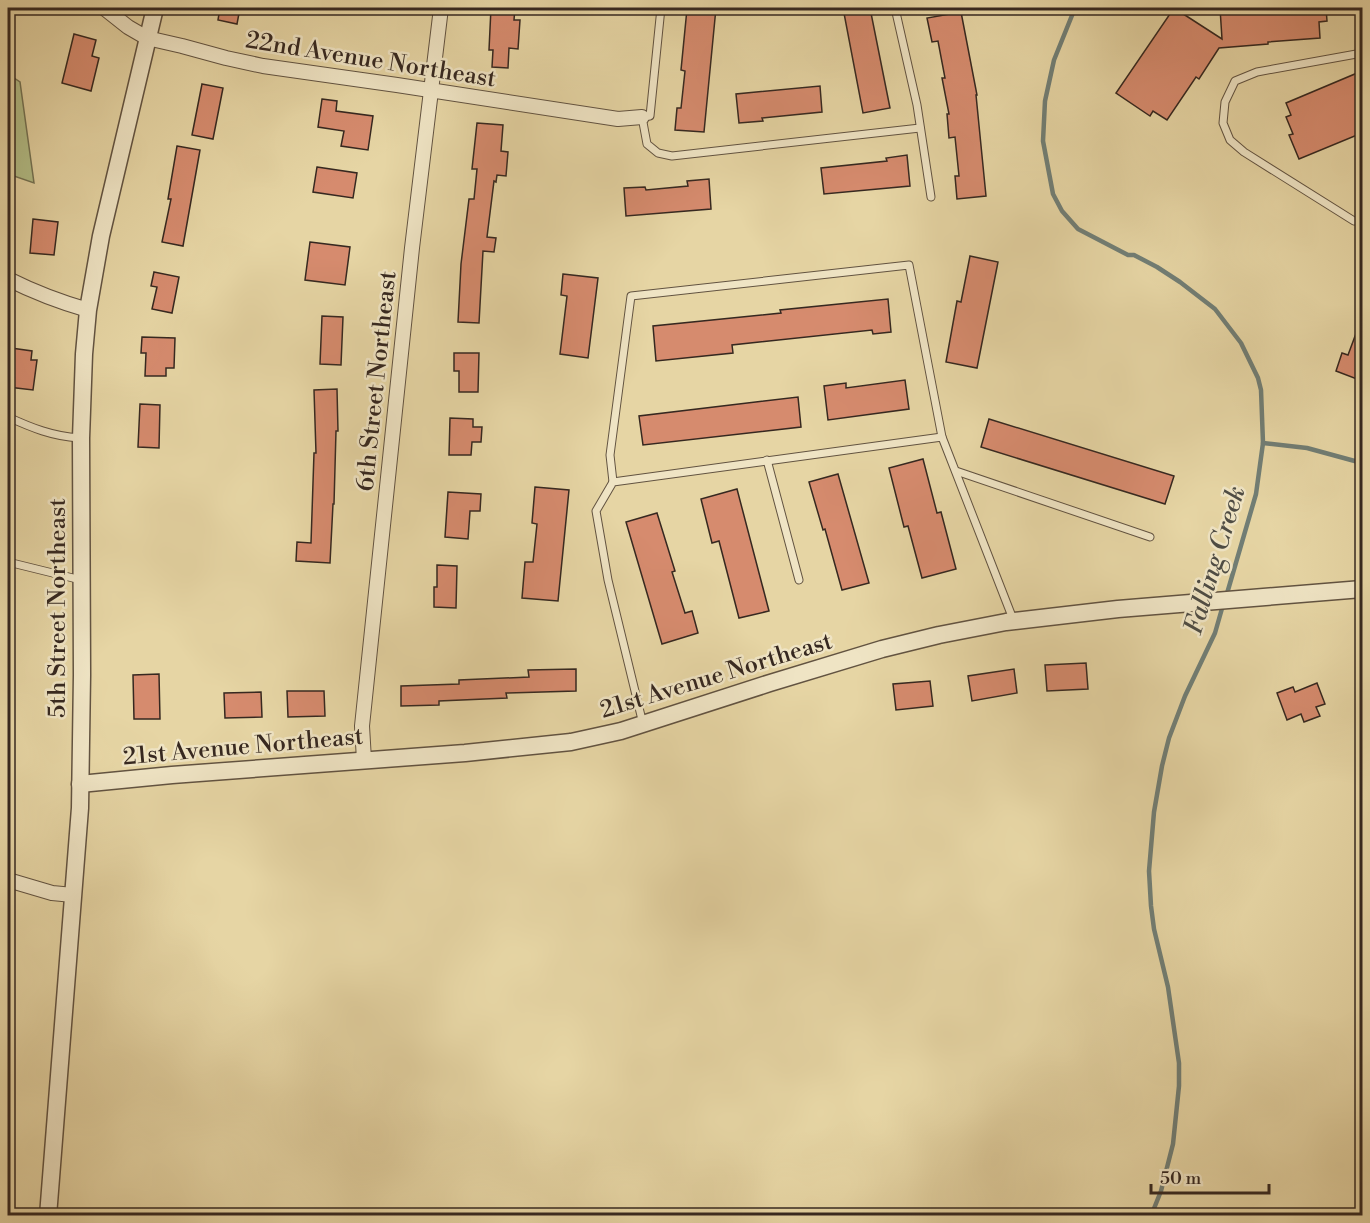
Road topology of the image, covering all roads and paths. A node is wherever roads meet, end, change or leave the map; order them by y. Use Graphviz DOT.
graph roads {
  1 [pos="104,8"];
  2 [pos="155,8"];
  3 [pos="441,8"];
  4 [pos="661,8"];
  5 [pos="894,8"];
  6 [pos="147,38"];
  7 [pos="1362,52"];
  8 [pos="431,91"];
  9 [pos="642,117"];
  10 [pos="920,129"];
  11 [pos="931,197"];
  12 [pos="1354,221"];
  13 [pos="8,279"];
  14 [pos="88,310"];
  15 [pos="8,417"];
  16 [pos="942,437"];
  17 [pos="81,438"];
  18 [pos="767,460"];
  19 [pos="956,471"];
  20 [pos="612,482"];
  21 [pos="1150,537"];
  22 [pos="8,562"];
  23 [pos="81,580"];
  24 [pos="799,580"];
  25 [pos="1362,589"];
  26 [pos="1013,621"];
  27 [pos="643,724"];
  28 [pos="364,760"];
  29 [pos="80,784"];
  30 [pos="8,880"];
  31 [pos="73,895"];
  32 [pos="48,1215"];
  1 -- 6 [label="street, 22nd Avenue Northeast"];
  2 -- 6 [label="street, 5th Street Northeast"];
  3 -- 8 [label="street, 6th Street Northeast"];
  4 -- 9 [label="lane"];
  5 -- 10 [label="lane"];
  6 -- 8 [label="street, 22nd Avenue Northeast"];
  6 -- 14 [label="street, 5th Street Northeast"];
  7 -- 12 [label="lane"];
  8 -- 9 [label="street, 22nd Avenue Northeast"];
  8 -- 28 [label="street, 6th Street Northeast"];
  9 -- 10 [label="lane"];
  10 -- 11 [label="lane"];
  13 -- 14 [label="street"];
  14 -- 17 [label="street, 5th Street Northeast"];
  15 -- 17 [label="lane"];
  16 -- 18 [label="lane"];
  16 -- 19 [label="lane"];
  16 -- 20 [label="lane"];
  17 -- 23 [label="street, 5th Street Northeast"];
  18 -- 20 [label="lane"];
  18 -- 24 [label="lane"];
  19 -- 21 [label="lane"];
  19 -- 26 [label="lane"];
  20 -- 27 [label="lane"];
  22 -- 23 [label="lane"];
  23 -- 29 [label="street, 5th Street Northeast"];
  25 -- 26 [label="street, 21st Avenue Northeast"];
  26 -- 27 [label="street, 21st Avenue Northeast"];
  27 -- 28 [label="street, 21st Avenue Northeast"];
  28 -- 29 [label="street, 21st Avenue Northeast"];
  29 -- 31 [label="street, 5th Street Northeast"];
  30 -- 31 [label="street"];
  31 -- 32 [label="street, 5th Street Northeast"];
}
